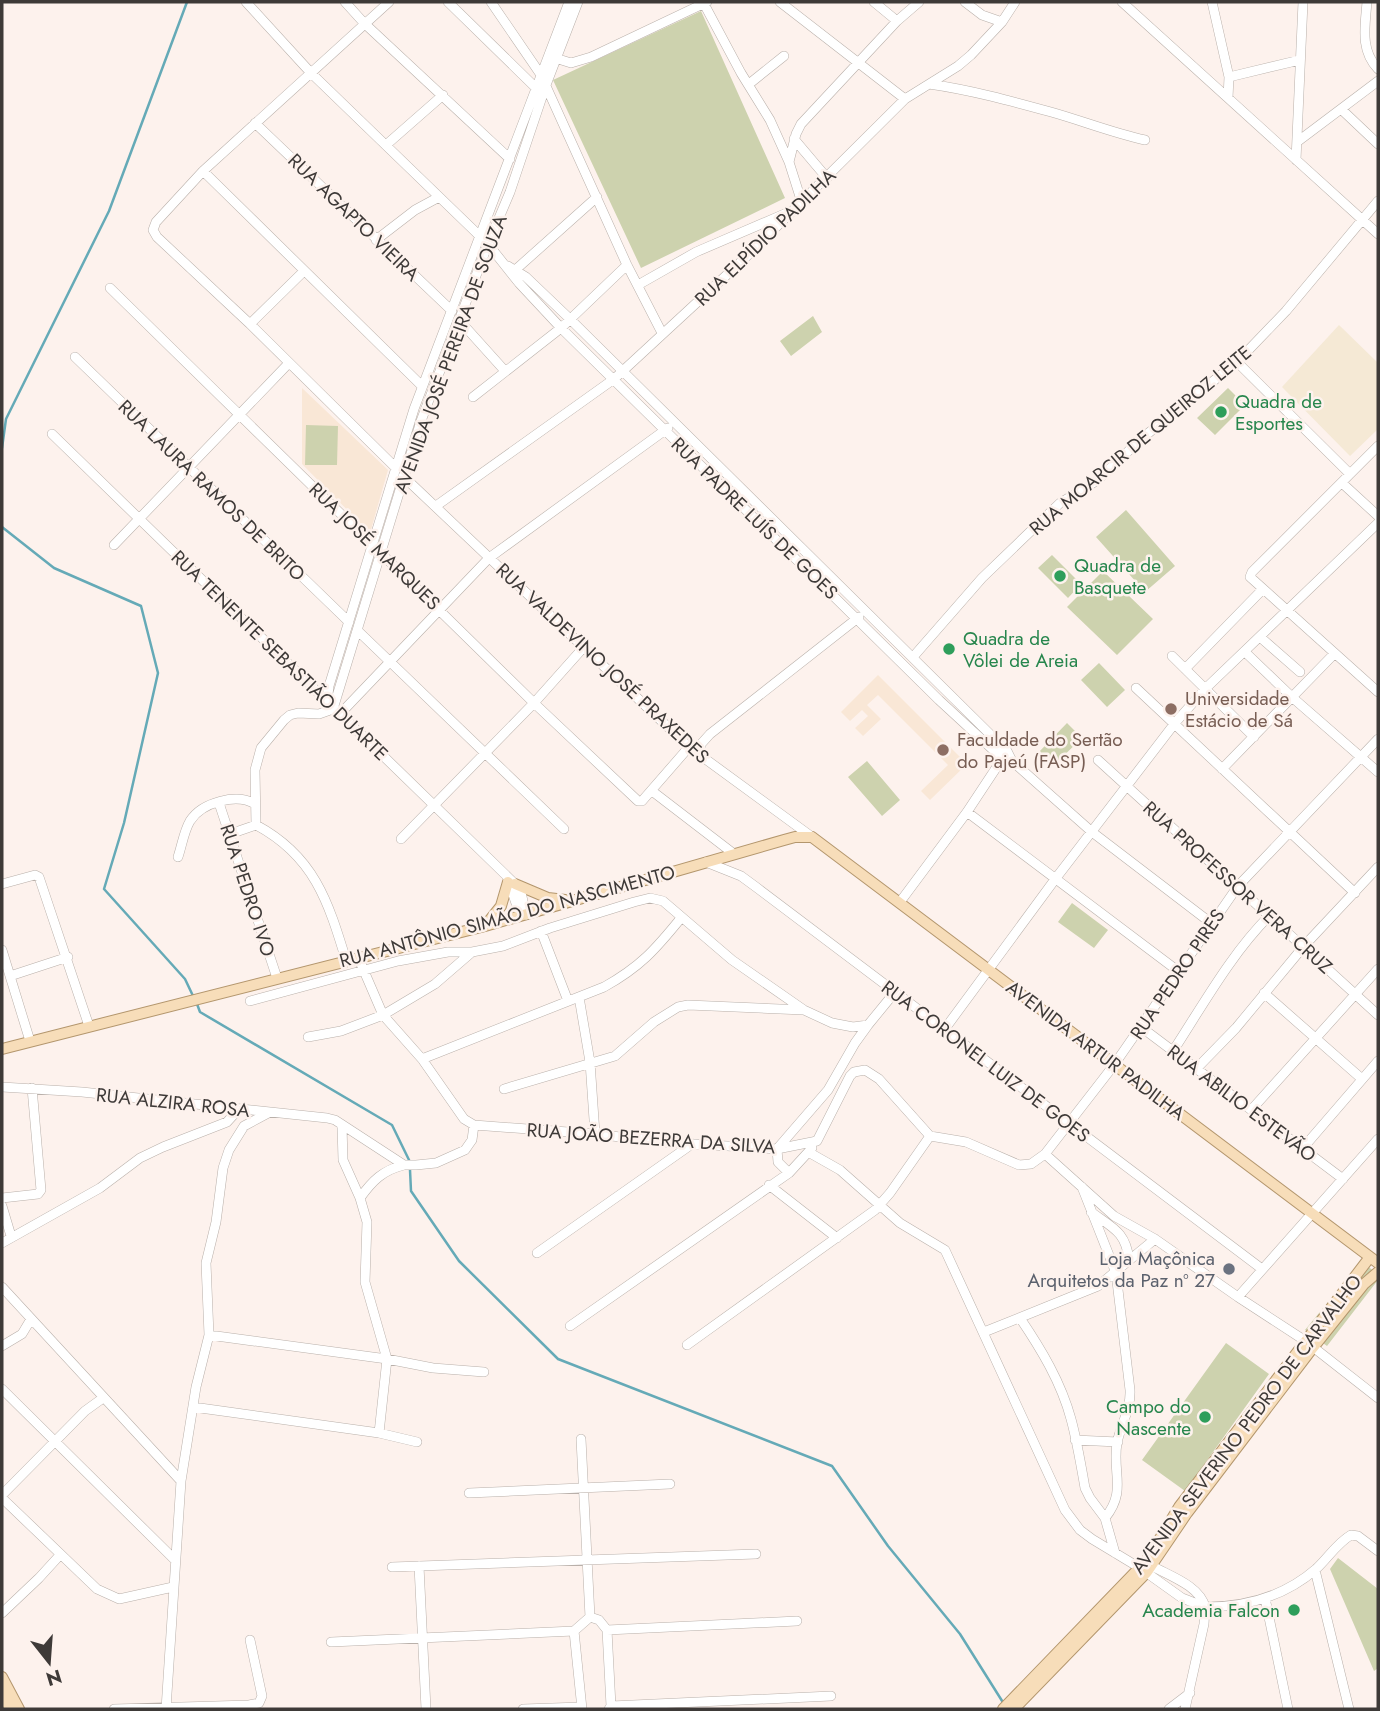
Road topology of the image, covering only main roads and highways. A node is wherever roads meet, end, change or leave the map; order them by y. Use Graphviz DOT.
graph roads {
  1 [pos="812,837"];
  2 [pos="571,901"];
  3 [pos="485,926"];
  4 [pos="2,1049"];
  5 [pos="1376,1257"];
  6 [pos="1378,1272"];
  7 [pos="1307,1348"];
  8 [pos="2,1677"];
  9 [pos="2,1693"];
  10 [pos="1017,1702"];
  11 [pos="10,1709"];
  12 [pos="19,1709"];
  13 [pos="1003,1709"];
  1 -- 2 [label="main road, RUA ANTÔNIO SIMÃO DO NASCIMENTO"];
  1 -- 5 [label="main road, AVENIDA ARTUR PADILHA"];
  2 -- 3 [label="main road, RUA ANTÔNIO SIMÃO DO NASCIMENTO"];
  2 -- 3 [label="main road"];
  3 -- 4 [label="main road, RUA ANTÔNIO SIMÃO DO NASCIMENTO"];
  5 -- 7 [label="main road, AVENIDA SEVERINO PEDRO DE CARVALHO"];
  6 -- 7 [label="main road, AVENIDA SEVERINO PEDRO DE CARVALHO"];
  7 -- 10 [label="main road, AVENIDA SEVERINO PEDRO DE CARVALHO"];
  8 -- 12 [label="main road"];
  9 -- 11 [label="main road"];
  10 -- 13 [label="main road, AVENIDA SEVERINO PEDRO DE CARVALHO"];
}
